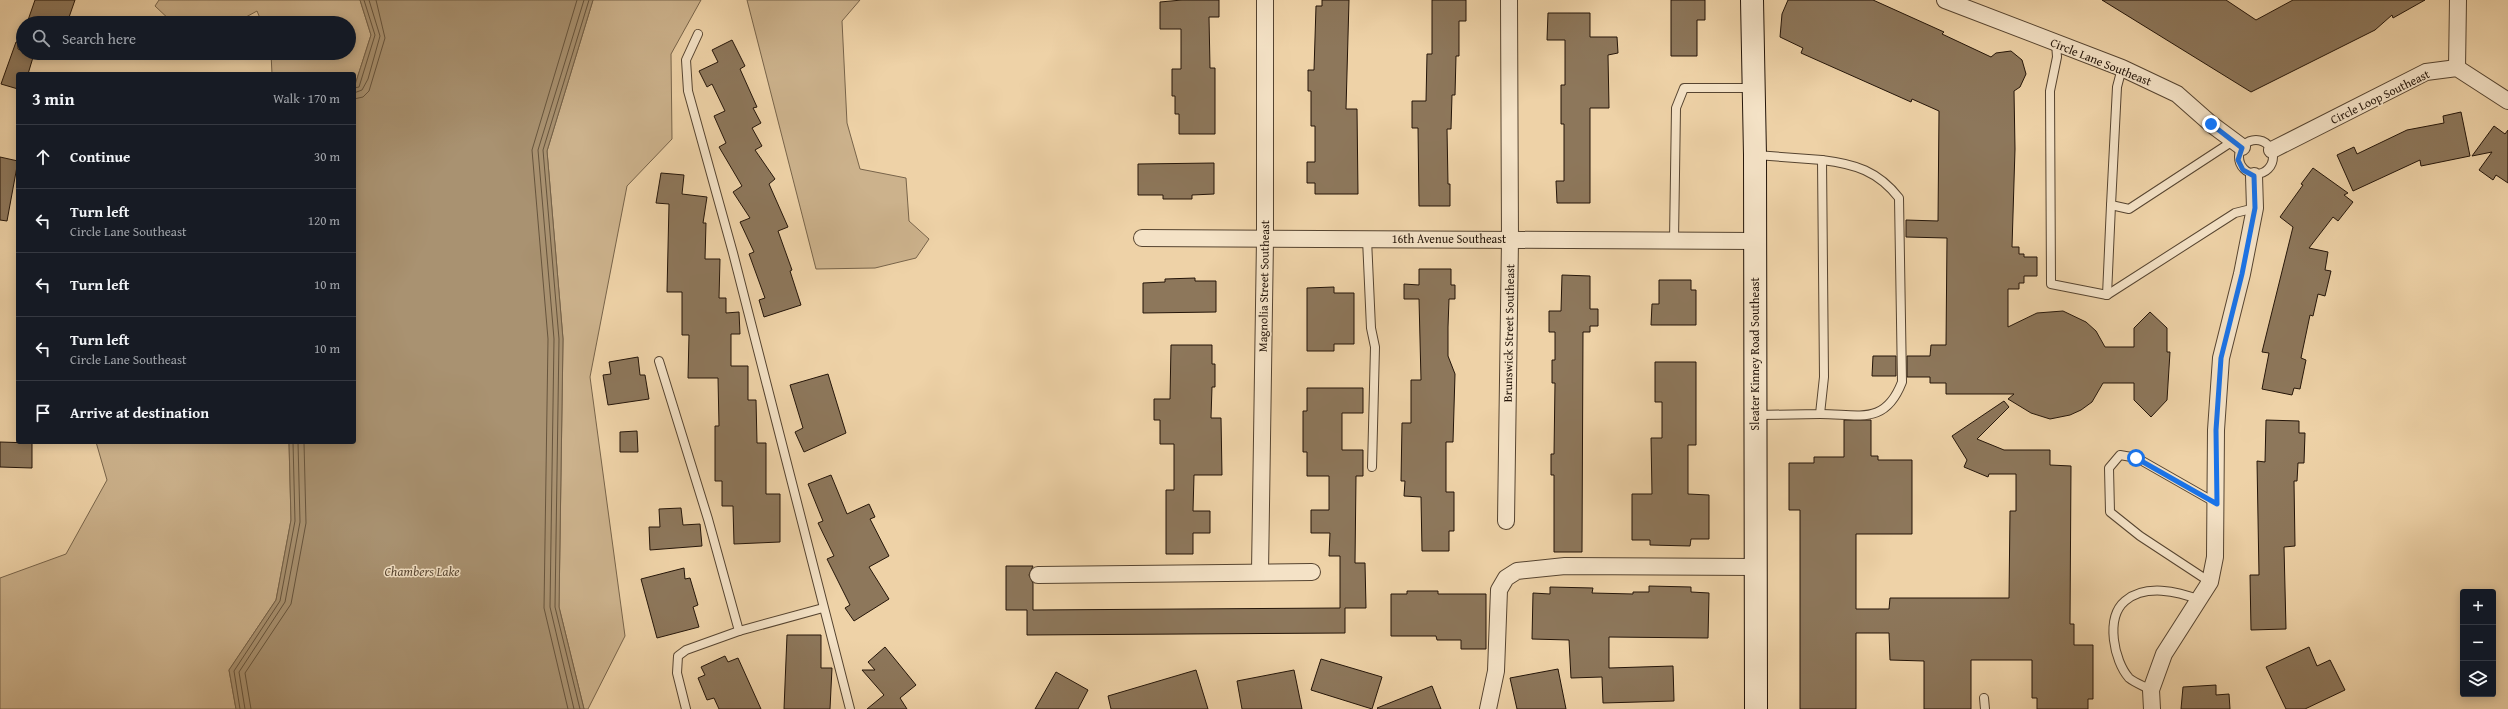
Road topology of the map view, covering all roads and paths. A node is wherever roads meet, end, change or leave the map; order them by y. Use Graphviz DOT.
graph roads {
  1 [pos="1265,0"];
  2 [pos="1509,0"];
  3 [pos="1752,0"];
  4 [pos="2458,0"];
  5 [pos="1955,2"];
  6 [pos="698,34"];
  7 [pos="2056,43"];
  8 [pos="2122,68"];
  9 [pos="2457,68"];
  10 [pos="1754,88"];
  11 [pos="2508,101"];
  12 [pos="2238,144"];
  13 [pos="2272,150"];
  14 [pos="1755,156"];
  15 [pos="1822,160"];
  16 [pos="2254,176"];
  17 [pos="2111,205"];
  18 [pos="2255,208"];
  19 [pos="1142,238"];
  20 [pos="1265,239"];
  21 [pos="1367,239"];
  22 [pos="1510,240"];
  23 [pos="1674,240"];
  24 [pos="1755,241"];
  25 [pos="2108,295"];
  26 [pos="659,361"];
  27 [pos="1755,414"];
  28 [pos="1820,414"];
  29 [pos="1372,466"];
  30 [pos="2217,504"];
  31 [pos="1506,521"];
  32 [pos="1756,567"];
  33 [pos="1260,572"];
  34 [pos="1312,572"];
  35 [pos="1038,575"];
  36 [pos="2210,582"];
  37 [pos="2199,600"];
  38 [pos="823,608"];
  39 [pos="739,632"];
  40 [pos="2151,690"];
  41 [pos="1984,698"];
  42 [pos="686,709"];
  43 [pos="850,709"];
  44 [pos="1488,709"];
  45 [pos="1756,709"];
  46 [pos="1985,709"];
  47 [pos="2152,709"];
  1 -- 20 [label="street, Magnolia Street Southeast"];
  2 -- 22 [label="street, Brunswick Street Southeast"];
  3 -- 10 [label="street, Sleater Kinney Road Southeast"];
  4 -- 9 [label="street"];
  5 -- 7 [label="street, Circle Lane Southeast"];
  6 -- 38 [label="lane"];
  7 -- 8 [label="street, Circle Lane Southeast"];
  7 -- 25 [label="lane"];
  8 -- 12 [label="street, Circle Lane Southeast"];
  8 -- 17 [label="lane"];
  9 -- 11 [label="street"];
  9 -- 13 [label="street, Circle Loop Southeast"];
  10 -- 14 [label="street, Sleater Kinney Road Southeast"];
  10 -- 23 [label="lane"];
  12 -- 13 [label="lane"];
  12 -- 16 [label="lane"];
  12 -- 17 [label="lane"];
  13 -- 16 [label="lane"];
  14 -- 15 [label="lane"];
  14 -- 24 [label="street, Sleater Kinney Road Southeast"];
  15 -- 28 [label="lane"];
  15 -- 28 [label="lane"];
  16 -- 18 [label="street"];
  17 -- 25 [label="lane"];
  18 -- 25 [label="lane"];
  18 -- 30 [label="street"];
  19 -- 20 [label="street, 16th Avenue Southeast"];
  20 -- 21 [label="street, 16th Avenue Southeast"];
  20 -- 33 [label="street, Magnolia Street Southeast"];
  21 -- 22 [label="street, 16th Avenue Southeast"];
  21 -- 29 [label="lane"];
  22 -- 23 [label="street, 16th Avenue Southeast"];
  22 -- 31 [label="street, Brunswick Street Southeast"];
  23 -- 24 [label="street, 16th Avenue Southeast"];
  24 -- 27 [label="street, Sleater Kinney Road Southeast"];
  26 -- 39 [label="lane"];
  27 -- 28 [label="lane"];
  27 -- 32 [label="street, Sleater Kinney Road Southeast"];
  30 -- 36 [label="street"];
  30 -- 36 [label="lane"];
  32 -- 44 [label="street"];
  32 -- 45 [label="street, Sleater Kinney Road Southeast"];
  33 -- 34 [label="street"];
  33 -- 35 [label="street"];
  36 -- 37 [label="street"];
  37 -- 40 [label="street"];
  37 -- 40 [label="lane"];
  38 -- 39 [label="lane"];
  38 -- 43 [label="lane"];
  39 -- 42 [label="lane"];
  40 -- 47 [label="street"];
  41 -- 46 [label="lane"];
}
